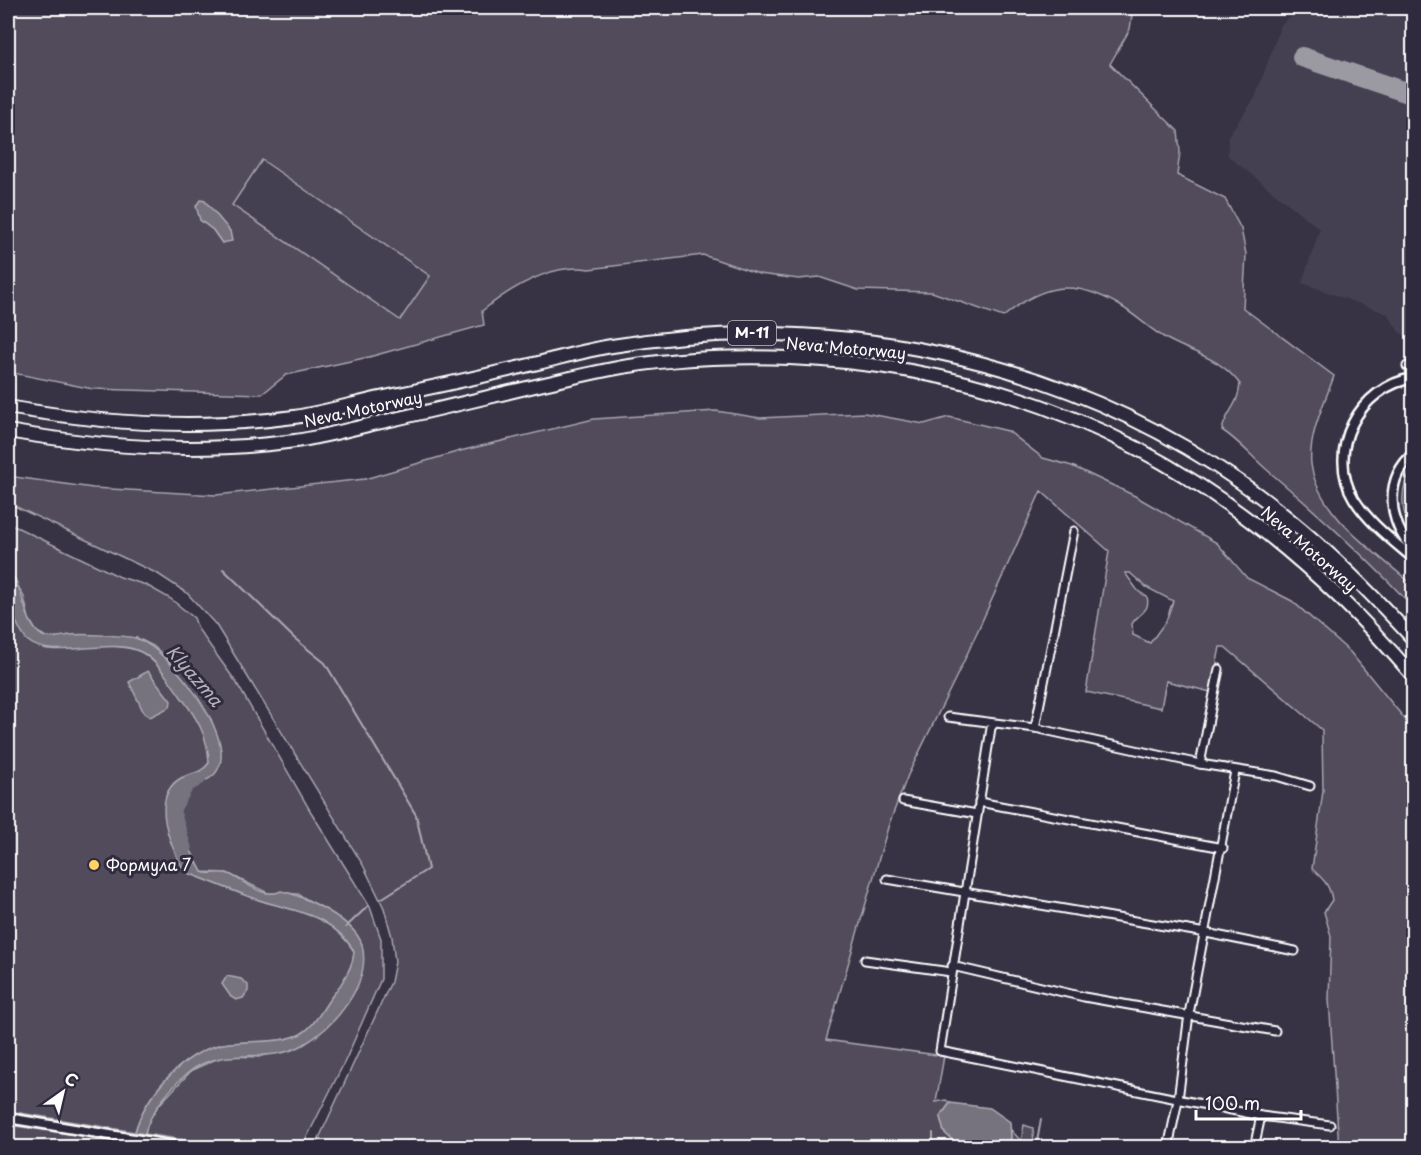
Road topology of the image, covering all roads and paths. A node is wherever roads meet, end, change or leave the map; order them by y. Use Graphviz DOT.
graph roads {
  1 [pos="1413,378"];
  2 [pos="8,407"];
  3 [pos="8,431"];
  4 [pos="1413,453"];
  5 [pos="1074,531"];
  6 [pos="1413,551"];
  7 [pos="1413,558"];
  8 [pos="1413,640"];
  9 [pos="1219,669"];
  10 [pos="1413,677"];
  11 [pos="948,717"];
  12 [pos="994,724"];
  13 [pos="1035,728"];
  14 [pos="1200,764"];
  15 [pos="1235,771"];
  16 [pos="1310,786"];
  17 [pos="903,801"];
  18 [pos="979,802"];
  19 [pos="977,814"];
  20 [pos="1222,848"];
  21 [pos="887,879"];
  22 [pos="965,891"];
  23 [pos="1206,933"];
  24 [pos="1295,951"];
  25 [pos="865,960"];
  26 [pos="951,969"];
  27 [pos="1189,1014"];
  28 [pos="1275,1030"];
  29 [pos="1178,1100"];
  30 [pos="1260,1116"];
  31 [pos="8,1118"];
  32 [pos="1330,1125"];
  33 [pos="188,1148"];
  34 [pos="1168,1148"];
  35 [pos="1254,1148"];
  1 -- 7 [label="street"];
  2 -- 8 [label="highway, Neva Motorway / М-11"];
  3 -- 10 [label="highway, Neva Motorway / М-11"];
  4 -- 6 [label="street"];
  5 -- 13 [label="street"];
  9 -- 14 [label="street"];
  11 -- 12 [label="street"];
  12 -- 13 [label="street"];
  12 -- 18 [label="street"];
  13 -- 14 [label="street"];
  14 -- 15 [label="street"];
  15 -- 16 [label="street"];
  15 -- 20 [label="street"];
  17 -- 19 [label="street"];
  18 -- 19 [label="street"];
  18 -- 20 [label="street"];
  19 -- 22 [label="street"];
  20 -- 23 [label="street"];
  21 -- 22 [label="street"];
  22 -- 23 [label="street"];
  22 -- 26 [label="street"];
  23 -- 24 [label="street"];
  23 -- 27 [label="street"];
  25 -- 26 [label="street"];
  26 -- 27 [label="street"];
  26 -- 29 [label="street"];
  27 -- 28 [label="street"];
  27 -- 29 [label="street"];
  29 -- 30 [label="street"];
  29 -- 34 [label="street"];
  30 -- 32 [label="street"];
  30 -- 35 [label="street"];
  31 -- 33 [label="street"];
}
